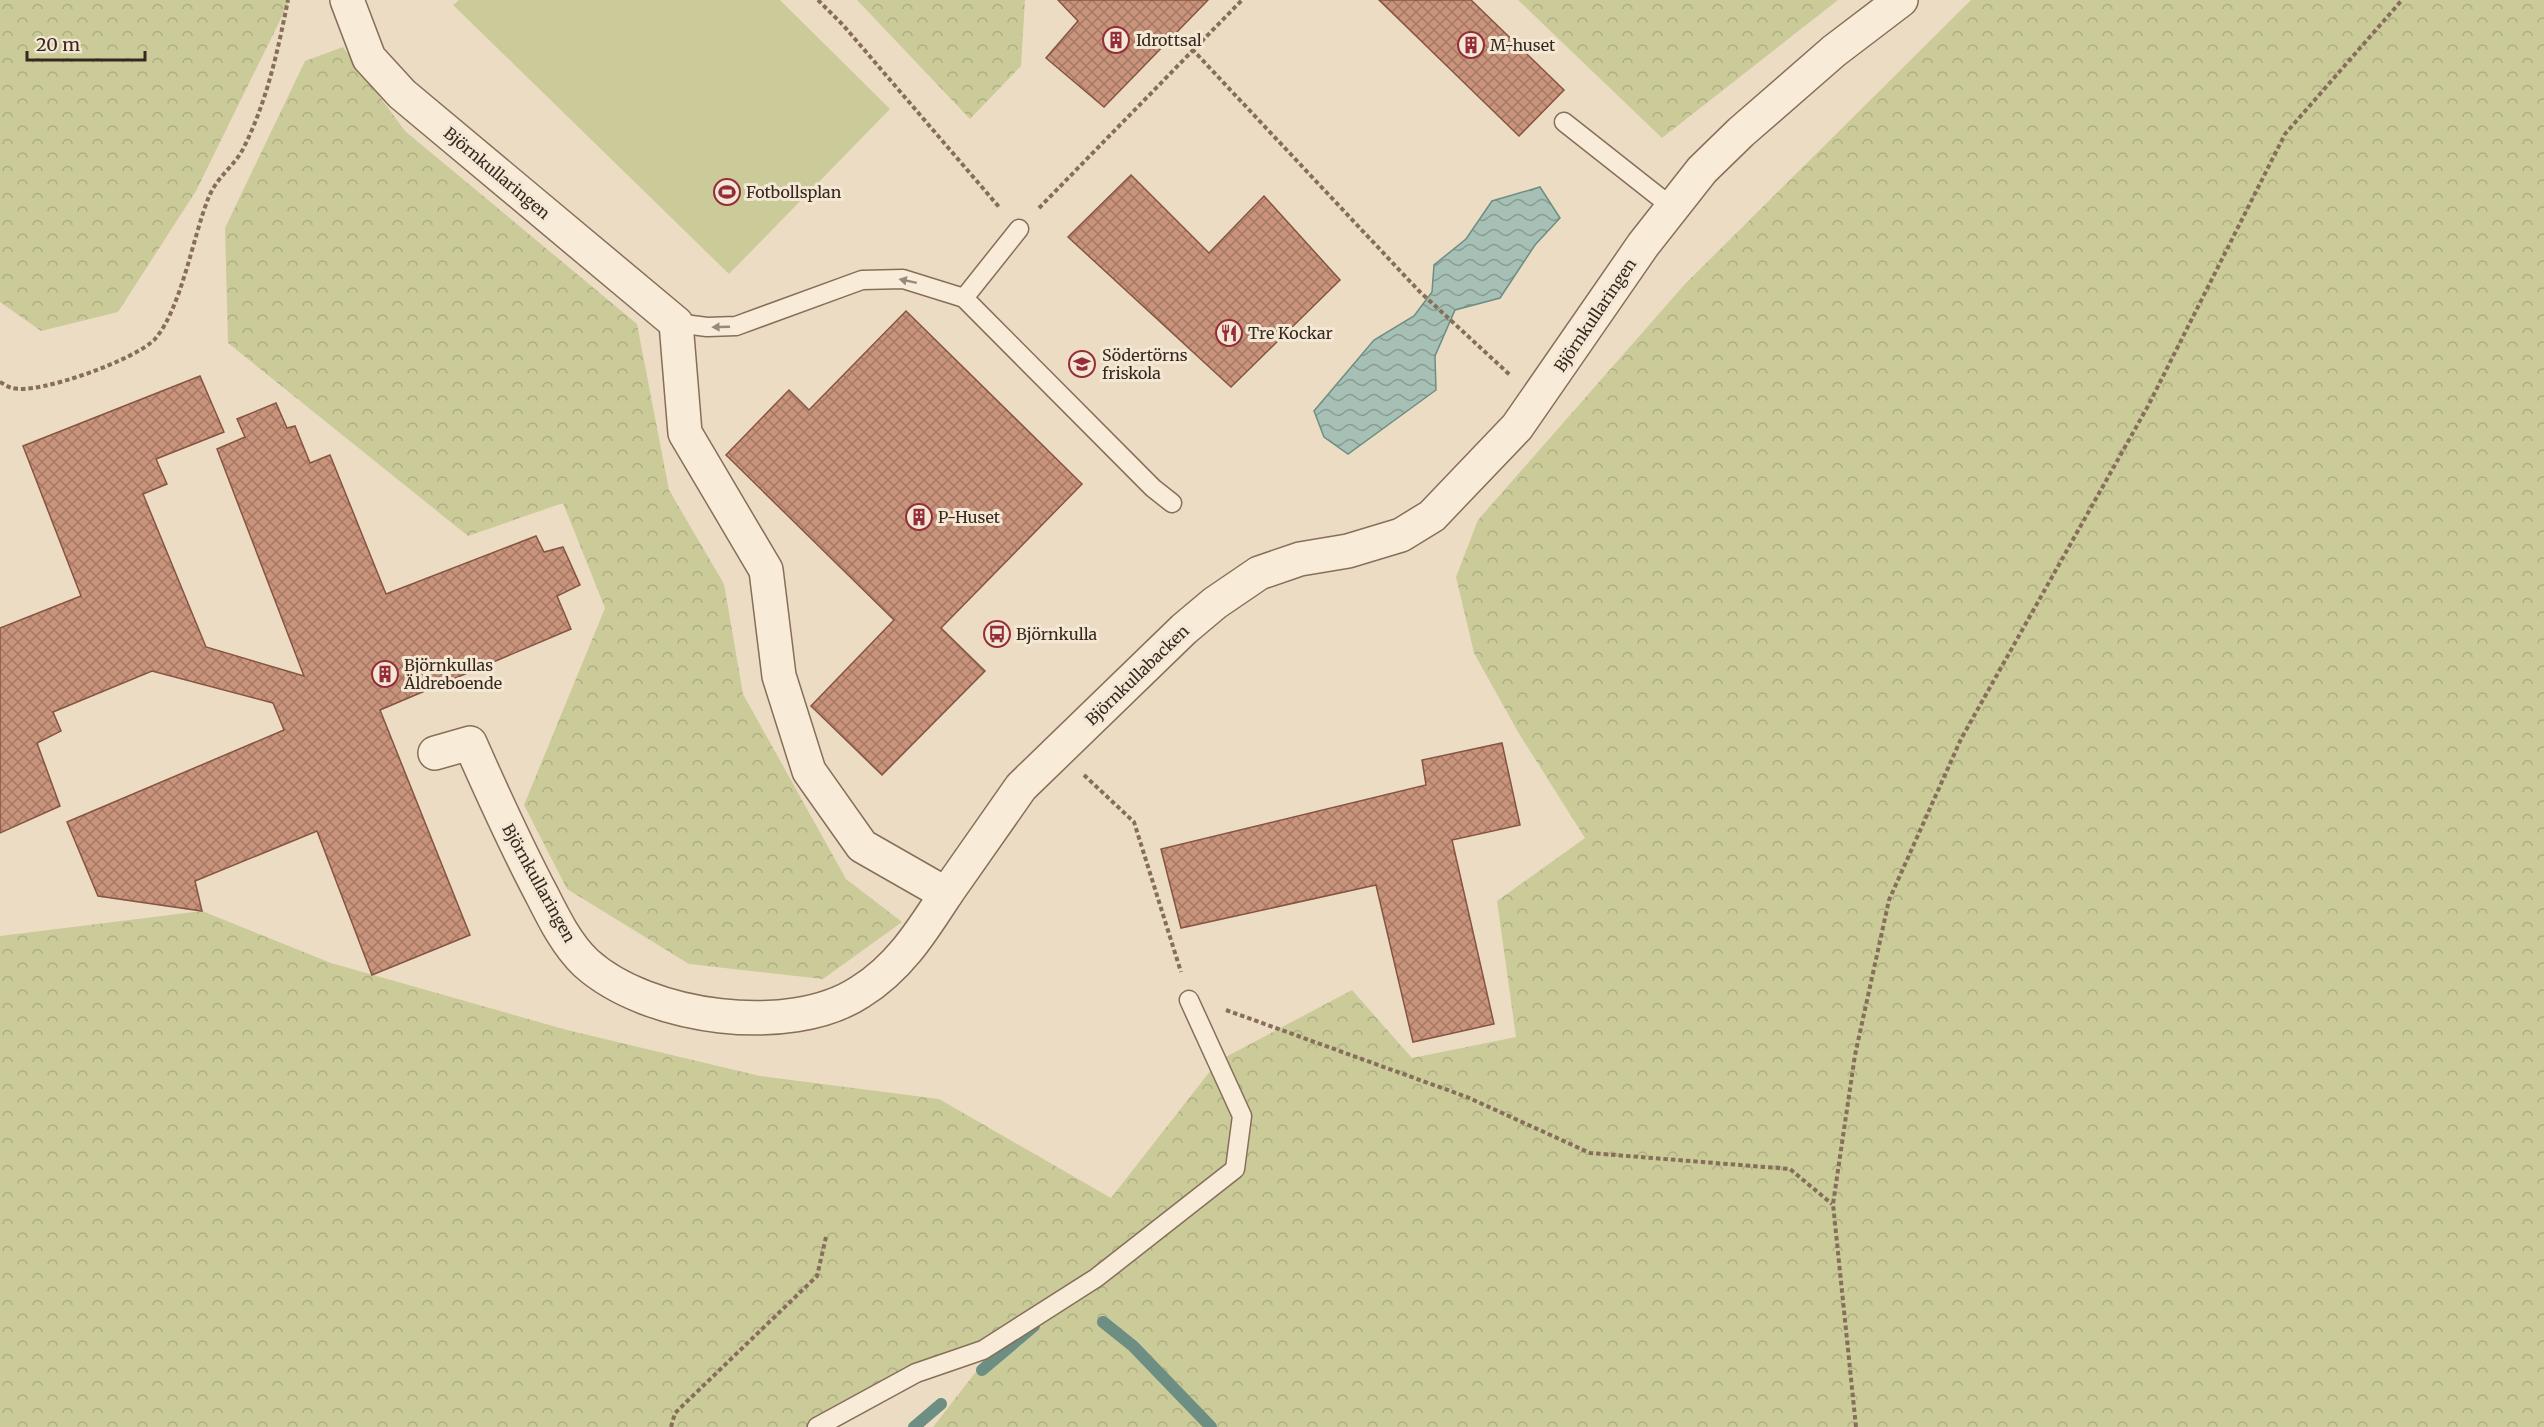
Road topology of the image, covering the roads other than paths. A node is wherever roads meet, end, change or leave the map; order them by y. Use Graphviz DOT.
graph roads {
  1 [pos="346,0"];
  2 [pos="1901,0"];
  3 [pos="1564,122"];
  4 [pos="1673,207"];
  5 [pos="1019,229"];
  6 [pos="964,298"];
  7 [pos="676,323"];
  8 [pos="1172,503"];
  9 [pos="1259,573"];
  10 [pos="435,753"];
  11 [pos="1021,787"];
  12 [pos="946,894"];
  13 [pos="1189,1000"];
  14 [pos="817,1427"];
  1 -- 7 [label="street, Björnkullaringen"];
  2 -- 4 [label="street, Björnkullaringen"];
  3 -- 4 [label="lane"];
  4 -- 9 [label="street, Björnkullaringen"];
  5 -- 6 [label="lane"];
  6 -- 7 [label="lane, one-way"];
  6 -- 8 [label="lane"];
  7 -- 12 [label="street"];
  9 -- 11 [label="street, Björnkullabacken"];
  10 -- 12 [label="street, Björnkullaringen"];
  11 -- 12 [label="street, Björnkullaringen"];
  13 -- 14 [label="lane"];
}
